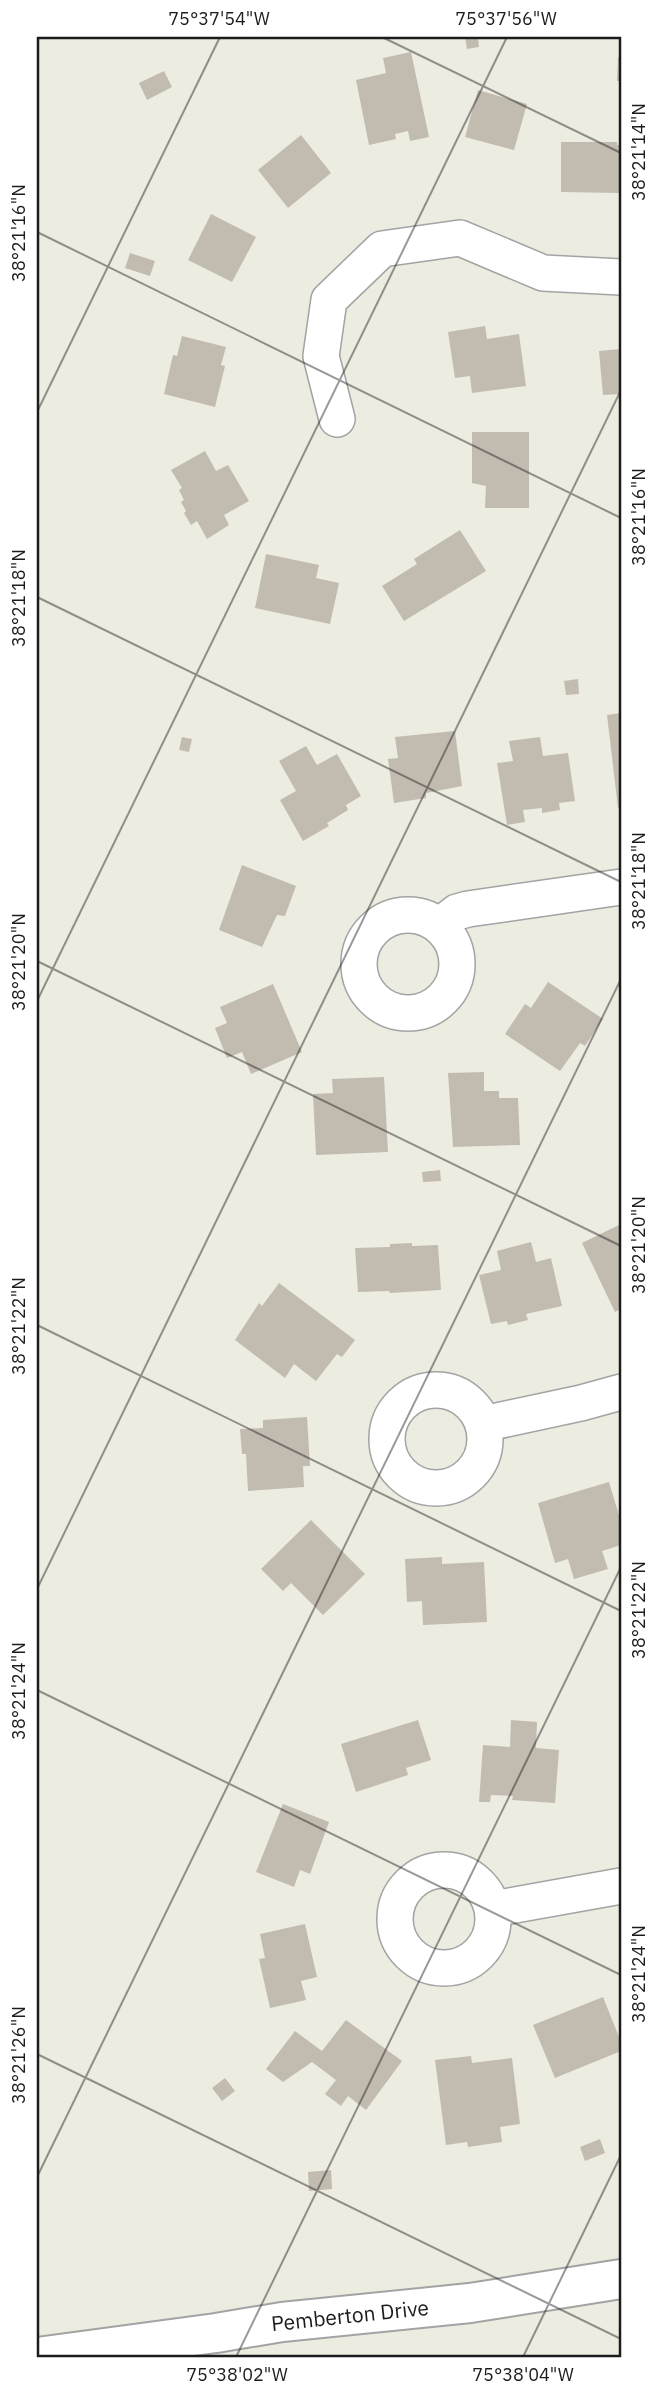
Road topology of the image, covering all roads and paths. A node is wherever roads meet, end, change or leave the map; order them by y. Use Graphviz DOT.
graph roads {
  1 [pos="621,278"];
  2 [pos="337,419"];
  3 [pos="621,887"];
  4 [pos="439,926"];
  5 [pos="621,1392"];
  6 [pos="483,1424"];
  7 [pos="621,1886"];
  8 [pos="493,1909"];
  9 [pos="621,2280"];
  10 [pos="37,2357"];
  1 -- 2 [label="street"];
  3 -- 4 [label="street"];
  5 -- 6 [label="street"];
  7 -- 8 [label="street"];
  9 -- 10 [label="street, Pemberton Drive"];
}
